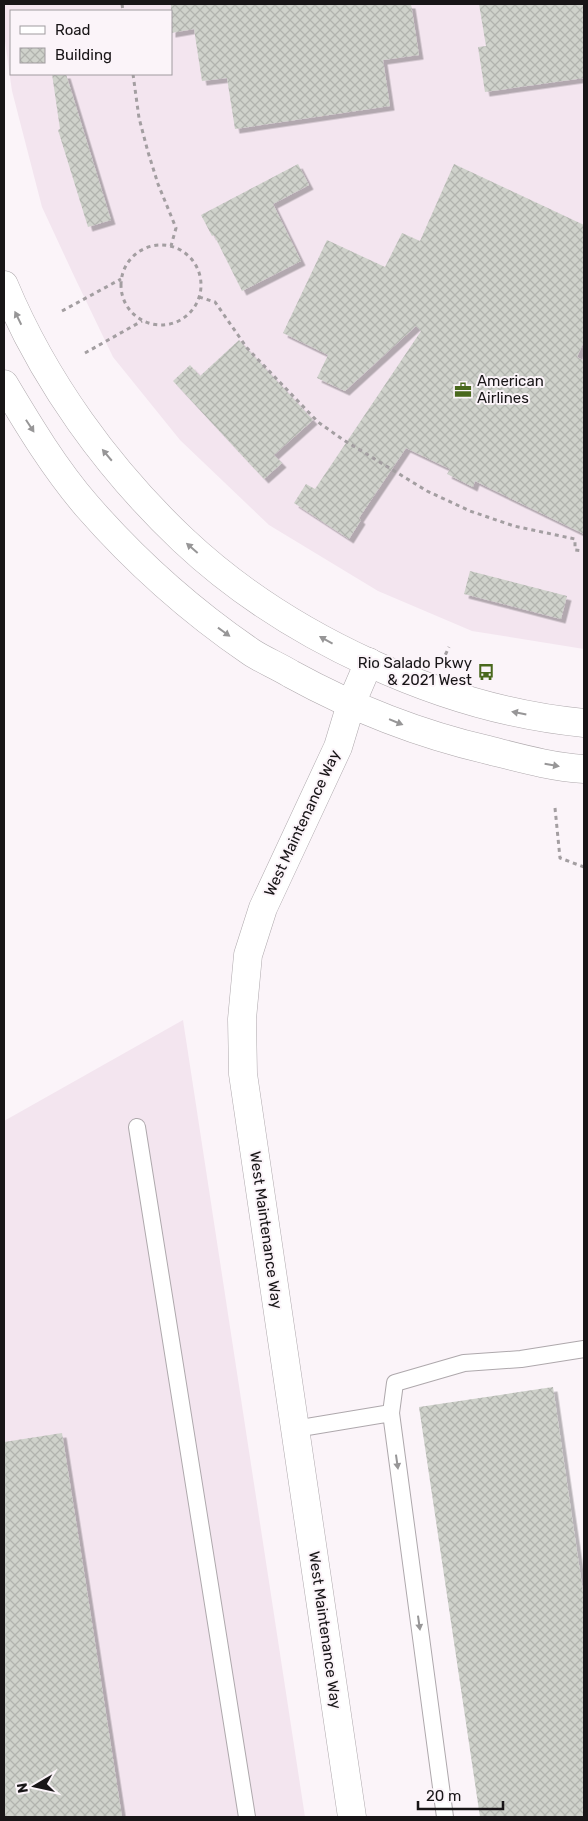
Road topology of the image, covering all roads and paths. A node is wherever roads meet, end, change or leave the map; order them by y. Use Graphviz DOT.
graph roads {
  1 [pos="132,75"];
  2 [pos="171,246"];
  3 [pos="121,279"];
  4 [pos="4,285"];
  5 [pos="199,297"];
  6 [pos="62,310"];
  7 [pos="142,321"];
  8 [pos="85,353"];
  9 [pos="4,384"];
  10 [pos="584,551"];
  11 [pos="449,647"];
  12 [pos="369,662"];
  13 [pos="440,667"];
  14 [pos="351,704"];
  15 [pos="584,723"];
  16 [pos="584,769"];
  17 [pos="555,808"];
  18 [pos="584,867"];
  19 [pos="137,1127"];
  20 [pos="584,1349"];
  21 [pos="391,1414"];
  22 [pos="295,1429"];
  23 [pos="247,1817"];
  24 [pos="352,1817"];
  25 [pos="445,1817"];
  1 -- 2 [label="path"];
  2 -- 3 [label="path"];
  2 -- 5 [label="path"];
  3 -- 6 [label="path"];
  3 -- 7 [label="path"];
  12 -- 4 [label="main road, one-way"];
  5 -- 7 [label="path"];
  5 -- 10 [label="path"];
  7 -- 8 [label="path"];
  9 -- 14 [label="main road, one-way"];
  11 -- 13 [label="path"];
  12 -- 14 [label="main road, West Maintenance Way"];
  15 -- 12 [label="main road, one-way"];
  14 -- 16 [label="main road, one-way"];
  14 -- 22 [label="main road, West Maintenance Way"];
  17 -- 18 [label="path"];
  19 -- 23 [label="lane"];
  20 -- 21 [label="lane"];
  21 -- 22 [label="lane"];
  21 -- 25 [label="lane, one-way"];
  22 -- 24 [label="main road, West Maintenance Way"];
}
